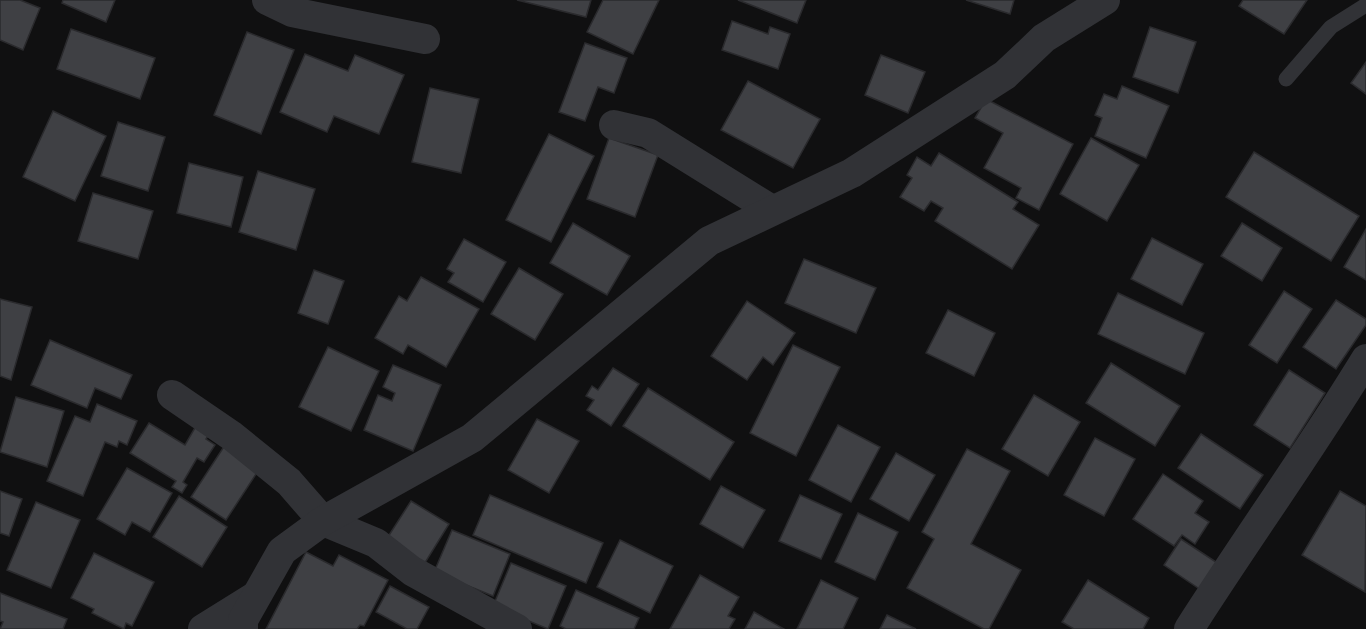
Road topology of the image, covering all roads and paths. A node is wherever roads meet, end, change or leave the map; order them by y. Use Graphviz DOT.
graph roads {
  1 [pos="267,0"];
  2 [pos="1105,0"];
  3 [pos="1366,5"];
  4 [pos="425,39"];
  5 [pos="1286,78"];
  6 [pos="614,125"];
  7 [pos="772,210"];
  8 [pos="1366,359"];
  9 [pos="172,395"];
  10 [pos="322,521"];
  11 [pos="259,594"];
  12 [pos="204,629"];
  13 [pos="243,629"];
  14 [pos="517,629"];
  15 [pos="1189,629"];
  1 -- 4 [label="street"];
  2 -- 7 [label="street"];
  3 -- 5 [label="lane"];
  6 -- 7 [label="street"];
  7 -- 10 [label="street"];
  8 -- 15 [label="street"];
  9 -- 10 [label="street"];
  10 -- 11 [label="street"];
  10 -- 14 [label="street"];
  11 -- 12 [label="street"];
  11 -- 13 [label="street"];
}
